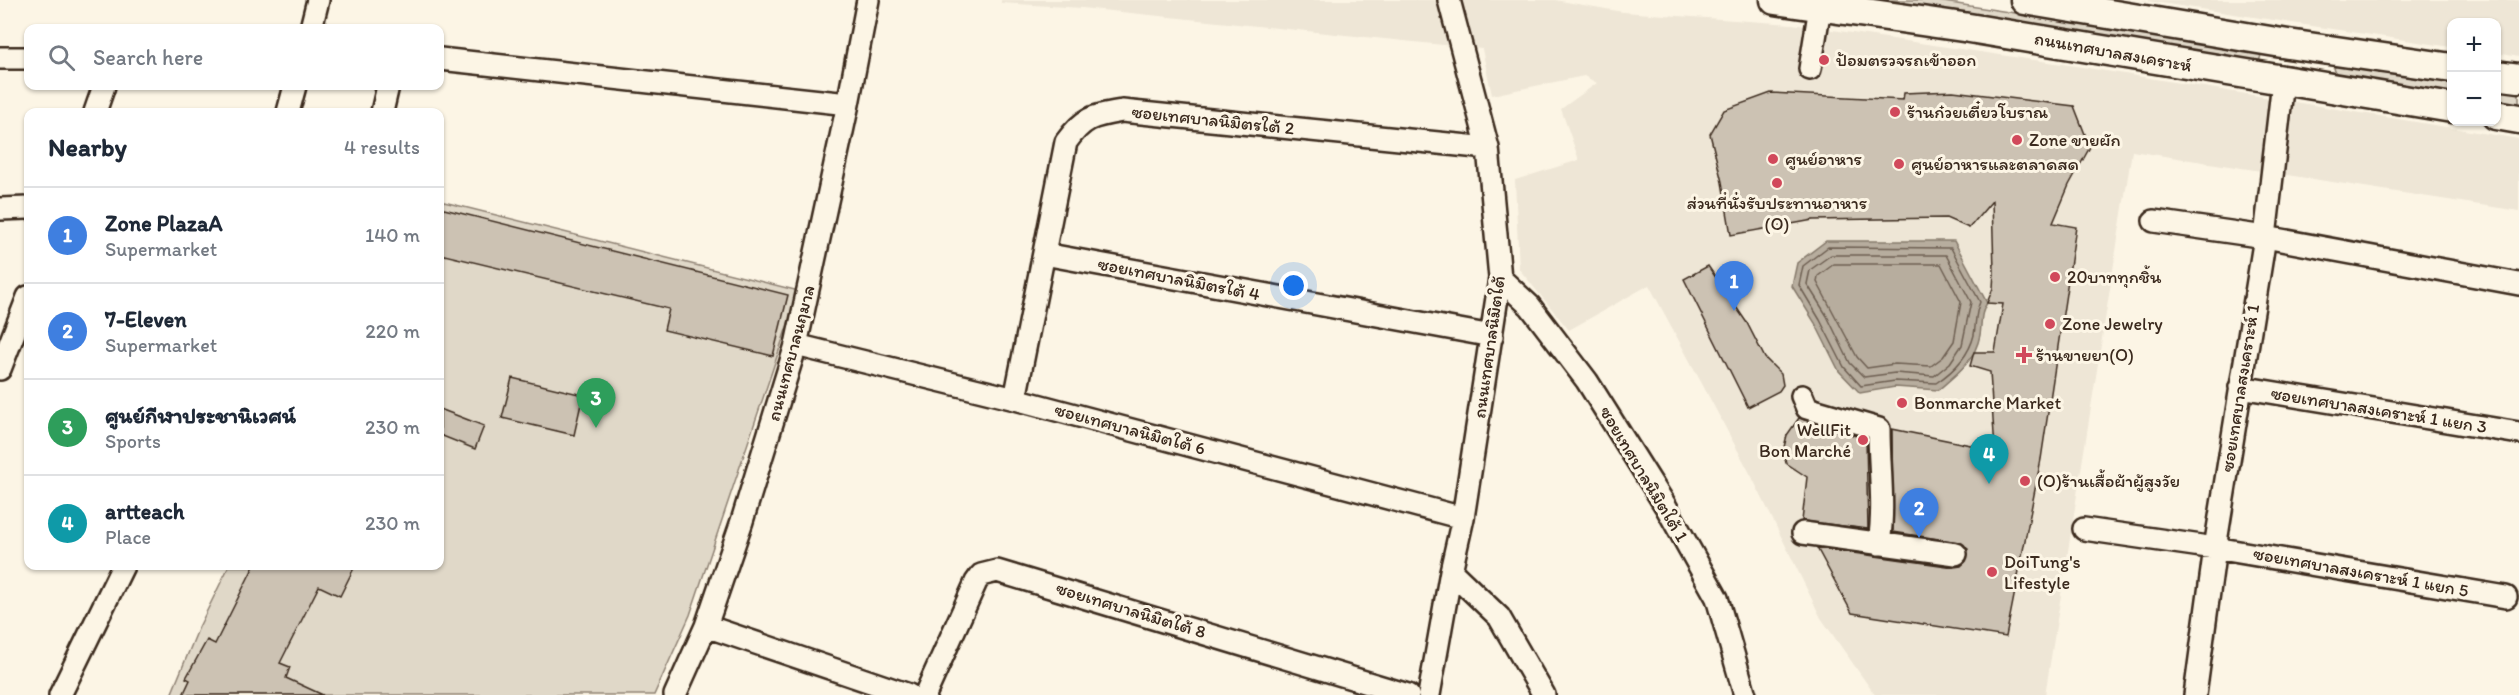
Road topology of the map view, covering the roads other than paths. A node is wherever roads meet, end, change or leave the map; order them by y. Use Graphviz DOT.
graph roads {
  1 [pos="318,0"];
  2 [pos="868,0"];
  3 [pos="1449,0"];
  4 [pos="1774,0"];
  5 [pos="2025,0"];
  6 [pos="1820,6"];
  7 [pos="312,24"];
  8 [pos="2288,44"];
  9 [pos="0,58"];
  10 [pos="24,58"];
  11 [pos="444,59"];
  12 [pos="2447,67"];
  13 [pos="1810,69"];
  14 [pos="2501,76"];
  15 [pos="2519,78"];
  16 [pos="2283,81"];
  17 [pos="103,90"];
  18 [pos="294,90"];
  19 [pos="387,90"];
  20 [pos="848,104"];
  21 [pos="2447,107"];
  22 [pos="96,108"];
  23 [pos="289,108"];
  24 [pos="383,108"];
  25 [pos="2501,116"];
  26 [pos="2519,119"];
  27 [pos="1488,148"];
  28 [pos="24,208"];
  29 [pos="0,209"];
  30 [pos="2154,222"];
  31 [pos="2265,237"];
  32 [pos="1044,254"];
  33 [pos="1500,278"];
  34 [pos="2519,284"];
  35 [pos="24,307"];
  36 [pos="1492,336"];
  37 [pos="796,345"];
  38 [pos="0,369"];
  39 [pos="2240,387"];
  40 [pos="1802,396"];
  41 [pos="1015,399"];
  42 [pos="2519,433"];
  43 [pos="1463,518"];
  44 [pos="2084,529"];
  45 [pos="1803,533"];
  46 [pos="1880,544"];
  47 [pos="2215,548"];
  48 [pos="1956,555"];
  49 [pos="121,570"];
  50 [pos="1451,571"];
  51 [pos="2506,597"];
  52 [pos="706,626"];
  53 [pos="60,695"];
  54 [pos="675,695"];
  55 [pos="909,695"];
  56 [pos="925,695"];
  57 [pos="1408,695"];
  58 [pos="1429,695"];
  59 [pos="1544,695"];
  60 [pos="1746,695"];
  61 [pos="2195,695"];
  1 -- 7 [label="street"];
  2 -- 20 [label="street, ถนนเทศบาลนฤมาล"];
  3 -- 27 [label="street, ถนนเทศบาลนิมิตใต้"];
  4 -- 6 [label="street, ถนนเทศบาลสงเคราะห์"];
  5 -- 8 [label="street, ถนนเทศบาลสงเคราะห์"];
  6 -- 13 [label="street"];
  6 -- 16 [label="street, ถนนเทศบาลสงเคราะห์"];
  8 -- 12 [label="street, ถนนเทศบาลสงเคราะห์"];
  8 -- 16 [label="street"];
  9 -- 10 [label="street"];
  11 -- 20 [label="street"];
  14 -- 15 [label="street"];
  16 -- 21 [label="street, ถนนเทศบาลสงเคราะห์"];
  16 -- 31 [label="street, ซอยเทศบาลสงเคราะห์ 1"];
  17 -- 22 [label="street"];
  18 -- 23 [label="street"];
  19 -- 24 [label="street"];
  20 -- 37 [label="street, ถนนเทศบาลนฤมาล"];
  25 -- 26 [label="street"];
  27 -- 32 [label="street, ซอยเทศบาลนิมิตรใต้ 2"];
  27 -- 33 [label="street, ถนนเทศบาลนิมิตใต้"];
  28 -- 29 [label="street"];
  30 -- 31 [label="street"];
  31 -- 34 [label="street"];
  31 -- 39 [label="street, ซอยเทศบาลสงเคราะห์ 1"];
  32 -- 36 [label="street, ซอยเทศบาลนิมิตรใต้ 4"];
  32 -- 41 [label="street, ซอยเทศบาลนิมิตรใต้ 2"];
  33 -- 36 [label="street, ถนนเทศบาลนิมิตใต้"];
  33 -- 60 [label="street, ซอยเทศบาลนิมิตใต้ 1"];
  35 -- 38 [label="street"];
  36 -- 43 [label="street, ถนนเทศบาลนิมิตใต้"];
  37 -- 41 [label="street, ซอยเทศบาลนิมิตใต้ 6"];
  37 -- 52 [label="street, ถนนเทศบาลนฤมาล"];
  39 -- 42 [label="street, ซอยเทศบาลสงเคราะห์ 1 แยก 3"];
  39 -- 47 [label="street, ซอยเทศบาลสงเคราะห์ 1"];
  40 -- 46 [label="street"];
  41 -- 43 [label="street, ซอยเทศบาลนิมิตใต้ 6"];
  43 -- 50 [label="street, ถนนเทศบาลนิมิตใต้"];
  44 -- 47 [label="street, ซอยเทศบาลสงเคราะห์ 1 แยก 5"];
  45 -- 46 [label="street"];
  46 -- 48 [label="street"];
  47 -- 51 [label="street, ซอยเทศบาลสงเคราะห์ 1 แยก 5"];
  47 -- 61 [label="street, ซอยเทศบาลสงเคราะห์ 1"];
  49 -- 53 [label="street"];
  50 -- 58 [label="street, ถนนเทศบาลนิมิตใต้"];
  50 -- 59 [label="street"];
  52 -- 54 [label="street, ถนนเทศบาลนฤมาล"];
  52 -- 55 [label="street"];
  56 -- 57 [label="street, ซอยเทศบาลนิมิตใต้ 8"];
}
